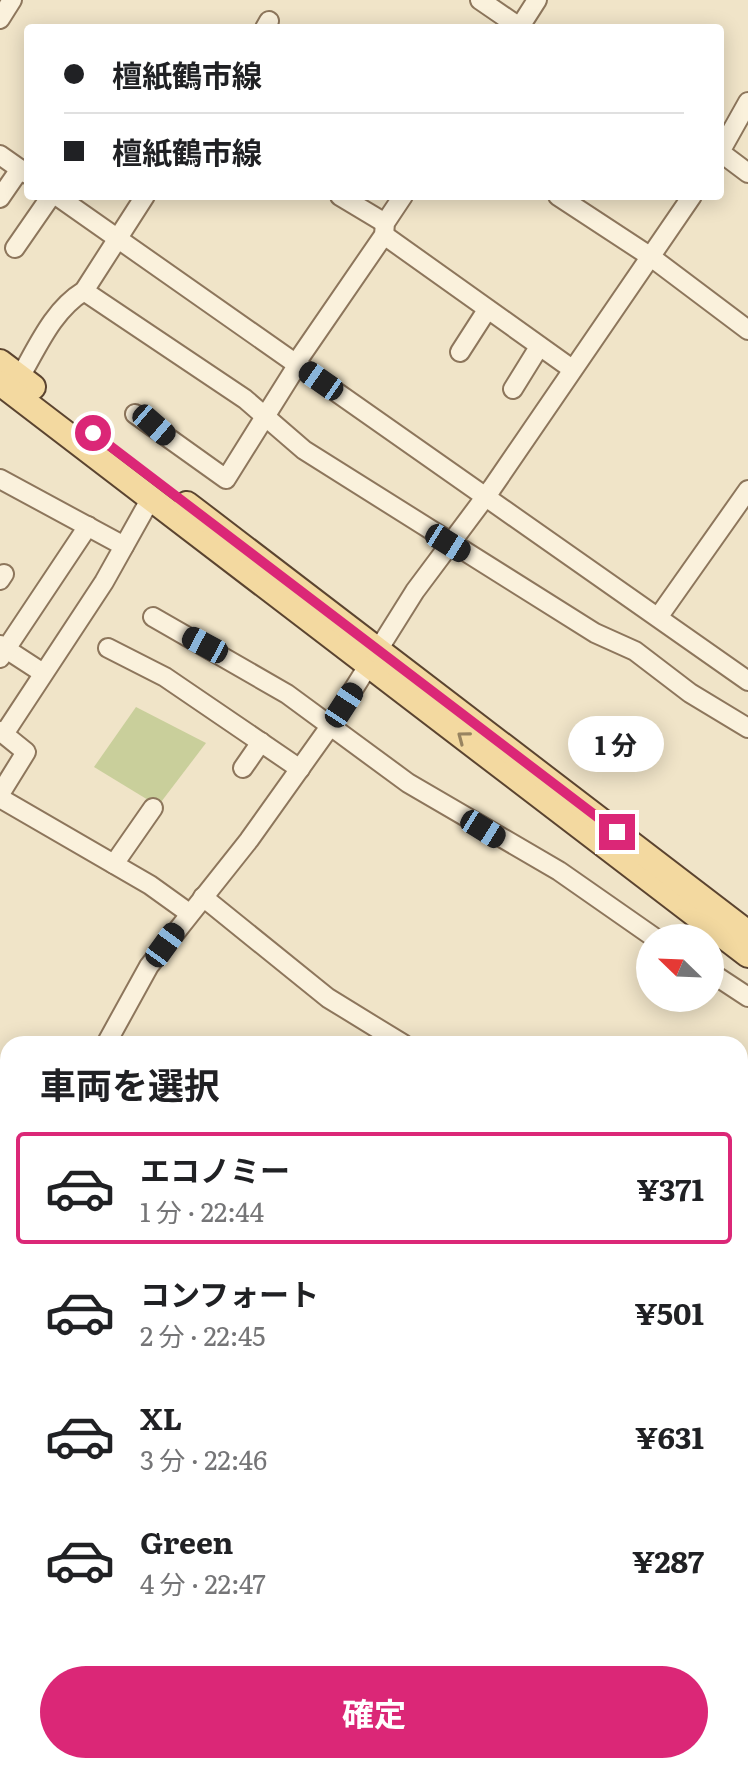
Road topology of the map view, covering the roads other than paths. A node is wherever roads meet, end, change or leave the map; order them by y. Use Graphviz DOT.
graph roads {
  1 [pos="12,0"];
  2 [pos="480,0"];
  3 [pos="537,0"];
  4 [pos="0,19"];
  5 [pos="517,24"];
  6 [pos="521,24"];
  7 [pos="748,102"];
  8 [pos="724,145"];
  9 [pos="0,155"];
  10 [pos="724,155"];
  11 [pos="24,172"];
  12 [pos="748,173"];
  13 [pos="0,198"];
  14 [pos="51,200"];
  15 [pos="60,200"];
  16 [pos="142,200"];
  17 [pos="345,200"];
  18 [pos="401,200"];
  19 [pos="564,200"];
  20 [pos="689,200"];
  21 [pos="385,229"];
  22 [pos="118,237"];
  23 [pos="15,248"];
  24 [pos="651,257"];
  25 [pos="84,291"];
  26 [pos="487,310"];
  27 [pos="748,330"];
  28 [pos="539,347"];
  29 [pos="460,352"];
  30 [pos="0,362"];
  31 [pos="297,364"];
  32 [pos="572,369"];
  33 [pos="10,380"];
  34 [pos="513,389"];
  35 [pos="135,414"];
  36 [pos="264,419"];
  37 [pos="0,479"];
  38 [pos="748,490"];
  39 [pos="482,496"];
  40 [pos="151,498"];
  41 [pos="88,526"];
  42 [pos="448,543"];
  43 [pos="124,546"];
  44 [pos="659,616"];
  45 [pos="153,617"];
  46 [pos="108,648"];
  47 [pos="2,651"];
  48 [pos="373,657"];
  49 [pos="43,673"];
  50 [pos="748,681"];
  51 [pos="331,725"];
  52 [pos="748,728"];
  53 [pos="2,733"];
  54 [pos="261,742"];
  55 [pos="243,768"];
  56 [pos="300,769"];
  57 [pos="0,796"];
  58 [pos="153,808"];
  59 [pos="114,864"];
  60 [pos="203,897"];
  61 [pos="189,913"];
  62 [pos="636,925"];
  63 [pos="746,928"];
  64 [pos="748,955"];
  65 [pos="724,981"];
  66 [pos="748,997"];
  67 [pos="113,1036"];
  68 [pos="390,1036"];
  1 -- 4 [label="street"];
  2 -- 5 [label="street"];
  3 -- 6 [label="street"];
  7 -- 8 [label="street"];
  9 -- 11 [label="street"];
  10 -- 12 [label="street"];
  11 -- 13 [label="street"];
  14 -- 23 [label="street"];
  15 -- 22 [label="street"];
  16 -- 22 [label="street"];
  17 -- 21 [label="street"];
  18 -- 21 [label="street"];
  19 -- 24 [label="street"];
  20 -- 24 [label="street"];
  21 -- 26 [label="street"];
  21 -- 31 [label="street"];
  22 -- 25 [label="street"];
  22 -- 31 [label="street"];
  24 -- 27 [label="street"];
  24 -- 32 [label="street"];
  25 -- 33 [label="street"];
  25 -- 36 [label="street"];
  26 -- 28 [label="street"];
  26 -- 29 [label="street"];
  28 -- 32 [label="street"];
  28 -- 34 [label="street"];
  30 -- 33 [label="main road"];
  31 -- 36 [label="street"];
  31 -- 39 [label="street"];
  32 -- 39 [label="street"];
  33 -- 40 [label="main road"];
  33 -- 48 [label="main road"];
  35 -- 36 [label="street"];
  36 -- 42 [label="street"];
  37 -- 41 [label="street"];
  38 -- 44 [label="street"];
  39 -- 42 [label="street"];
  39 -- 44 [label="street"];
  40 -- 43 [label="street"];
  40 -- 48 [label="main road"];
  41 -- 43 [label="street"];
  41 -- 47 [label="street"];
  42 -- 48 [label="street"];
  42 -- 52 [label="street"];
  43 -- 49 [label="street"];
  44 -- 50 [label="street"];
  45 -- 51 [label="street"];
  46 -- 54 [label="street"];
  47 -- 49 [label="street"];
  48 -- 51 [label="street"];
  48 -- 63 [label="main road"];
  64 -- 48 [label="main road, one-way"];
  49 -- 53 [label="street"];
  51 -- 56 [label="street"];
  51 -- 62 [label="street"];
  53 -- 57 [label="street"];
  54 -- 55 [label="street"];
  54 -- 56 [label="street"];
  56 -- 60 [label="street"];
  57 -- 59 [label="street"];
  58 -- 59 [label="street"];
  59 -- 61 [label="street"];
  60 -- 61 [label="street"];
  60 -- 68 [label="street"];
  61 -- 67 [label="street"];
  65 -- 66 [label="street"];
}
